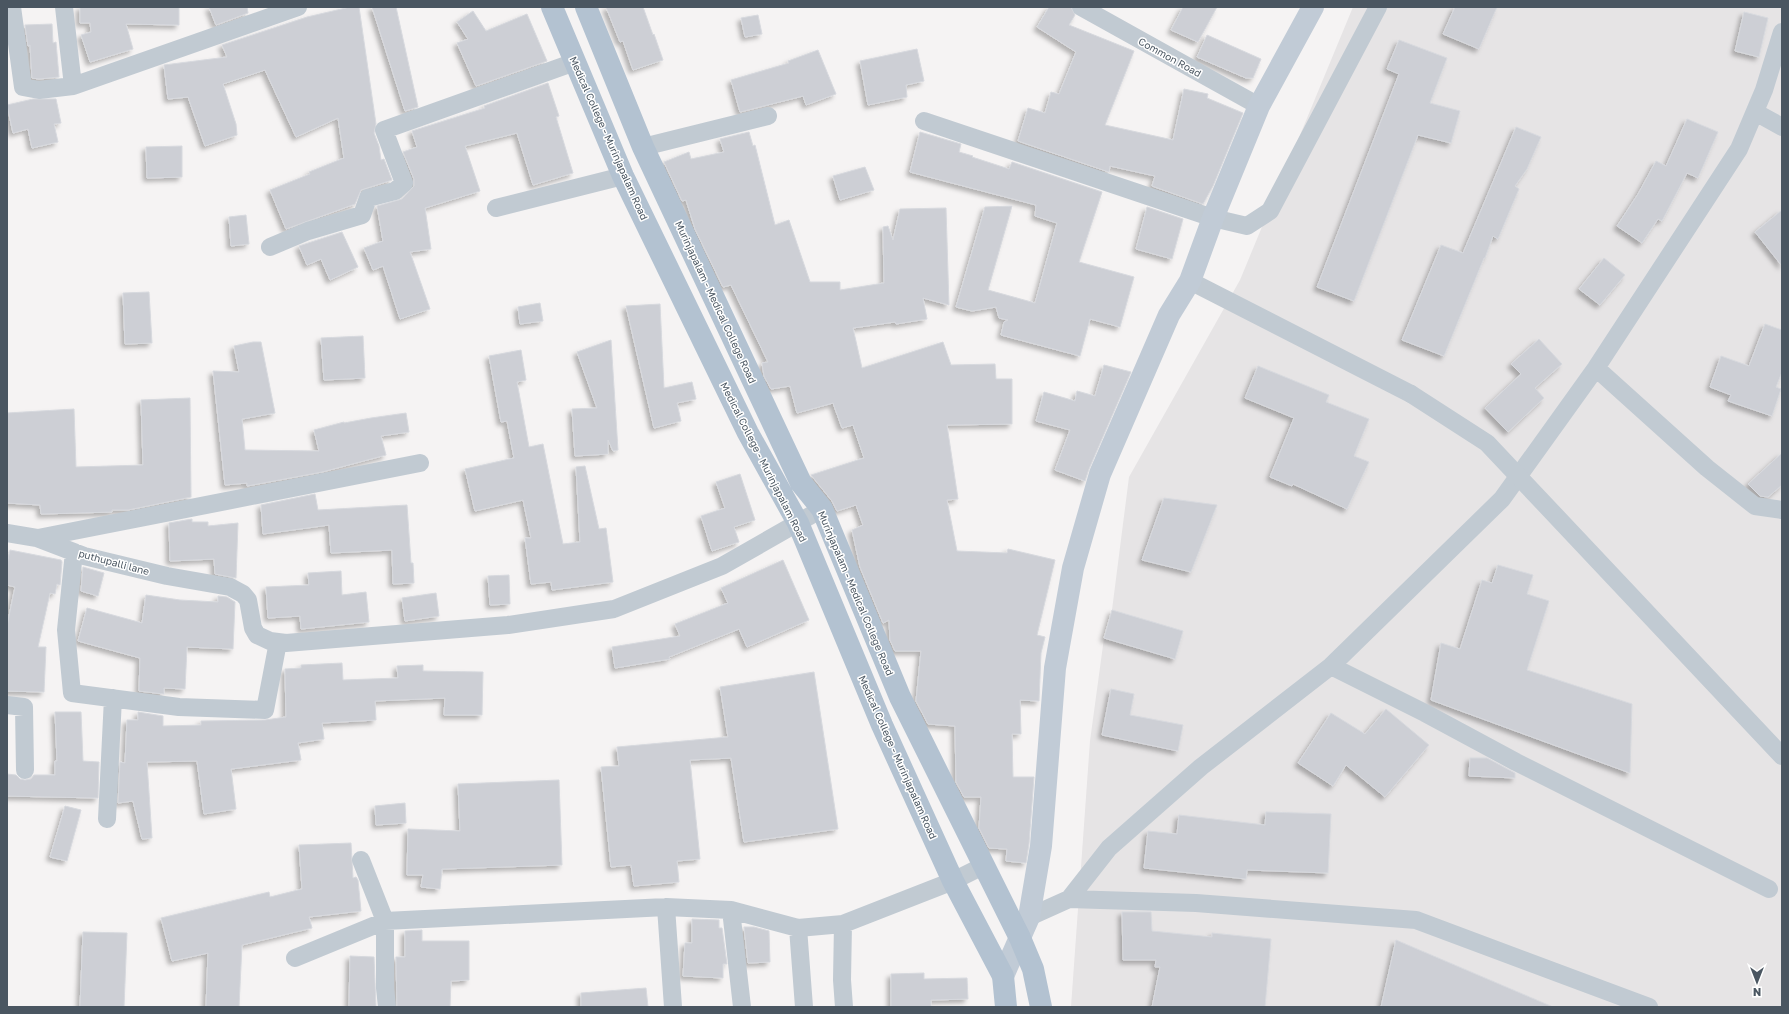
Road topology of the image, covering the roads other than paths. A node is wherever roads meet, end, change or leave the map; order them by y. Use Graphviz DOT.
graph roads {
  1 [pos="12,7"];
  2 [pos="64,7"];
  3 [pos="298,7"];
  4 [pos="552,7"];
  5 [pos="586,7"];
  6 [pos="1081,7"];
  7 [pos="1313,7"];
  8 [pos="1378,7"];
  9 [pos="1782,32"];
  10 [pos="575,62"];
  11 [pos="73,86"];
  12 [pos="1259,106"];
  13 [pos="1755,112"];
  14 [pos="768,116"];
  15 [pos="924,121"];
  16 [pos="1782,127"];
  17 [pos="643,147"];
  18 [pos="623,176"];
  19 [pos="496,208"];
  20 [pos="1213,218"];
  21 [pos="270,247"];
  22 [pos="1190,281"];
  23 [pos="1596,368"];
  24 [pos="420,463"];
  25 [pos="822,509"];
  26 [pos="1782,510"];
  27 [pos="798,523"];
  28 [pos="7,533"];
  29 [pos="37,538"];
  30 [pos="74,552"];
  31 [pos="278,642"];
  32 [pos="1331,666"];
  33 [pos="113,698"];
  34 [pos="7,705"];
  35 [pos="1782,756"];
  36 [pos="25,770"];
  37 [pos="107,819"];
  38 [pos="362,860"];
  39 [pos="983,866"];
  40 [pos="953,880"];
  41 [pos="1769,889"];
  42 [pos="1069,899"];
  43 [pos="666,907"];
  44 [pos="731,910"];
  45 [pos="1030,917"];
  46 [pos="385,921"];
  47 [pos="843,924"];
  48 [pos="798,928"];
  49 [pos="1020,938"];
  50 [pos="295,958"];
  51 [pos="1003,976"];
  52 [pos="387,1007"];
  53 [pos="673,1007"];
  54 [pos="742,1007"];
  55 [pos="804,1007"];
  56 [pos="844,1007"];
  57 [pos="1006,1007"];
  58 [pos="1041,1007"];
  59 [pos="1649,1007"];
  1 -- 11 [label="street"];
  2 -- 11 [label="street"];
  3 -- 11 [label="street"];
  4 -- 10 [label="main road, Medical College - Murinjapalam Road"];
  5 -- 17 [label="main road, Murinjapalam - Medical College Road"];
  6 -- 12 [label="street, Common Road"];
  7 -- 12 [label="main road"];
  8 -- 20 [label="street"];
  9 -- 13 [label="street"];
  10 -- 18 [label="main road, Medical College - Murinjapalam Road"];
  10 -- 21 [label="street"];
  12 -- 20 [label="main road"];
  13 -- 16 [label="street"];
  13 -- 23 [label="street"];
  14 -- 17 [label="street"];
  15 -- 20 [label="street"];
  17 -- 25 [label="main road, Murinjapalam - Medical College Road"];
  18 -- 19 [label="street"];
  18 -- 27 [label="main road, Medical College - Murinjapalam Road"];
  20 -- 22 [label="main road"];
  22 -- 35 [label="street, bridge"];
  22 -- 45 [label="main road"];
  23 -- 26 [label="street"];
  23 -- 32 [label="street"];
  24 -- 29 [label="street"];
  25 -- 27 [label="street"];
  25 -- 39 [label="main road, Murinjapalam - Medical College Road"];
  27 -- 31 [label="street"];
  27 -- 40 [label="main road, Medical College - Murinjapalam Road"];
  28 -- 29 [label="street, puthupalli lane"];
  29 -- 30 [label="street, puthupalli lane"];
  30 -- 31 [label="street, puthupalli lane"];
  30 -- 33 [label="street"];
  31 -- 33 [label="street"];
  32 -- 41 [label="street"];
  32 -- 42 [label="street"];
  33 -- 37 [label="street"];
  34 -- 36 [label="street"];
  38 -- 46 [label="street"];
  39 -- 40 [label="street"];
  39 -- 49 [label="main road, Murinjapalam - Medical College Road"];
  40 -- 47 [label="street"];
  40 -- 51 [label="main road, Medical College - Murinjapalam Road"];
  42 -- 45 [label="street"];
  42 -- 59 [label="street"];
  43 -- 44 [label="street"];
  43 -- 46 [label="street"];
  43 -- 53 [label="street"];
  44 -- 48 [label="street"];
  44 -- 54 [label="street"];
  45 -- 49 [label="main road"];
  46 -- 50 [label="street"];
  46 -- 52 [label="street"];
  47 -- 48 [label="street"];
  47 -- 56 [label="street"];
  48 -- 55 [label="street"];
  49 -- 51 [label="main road"];
  49 -- 58 [label="main road, Murinjapalam - Medical College Road"];
  51 -- 57 [label="main road, Medical College - Murinjapalam Road"];
}
